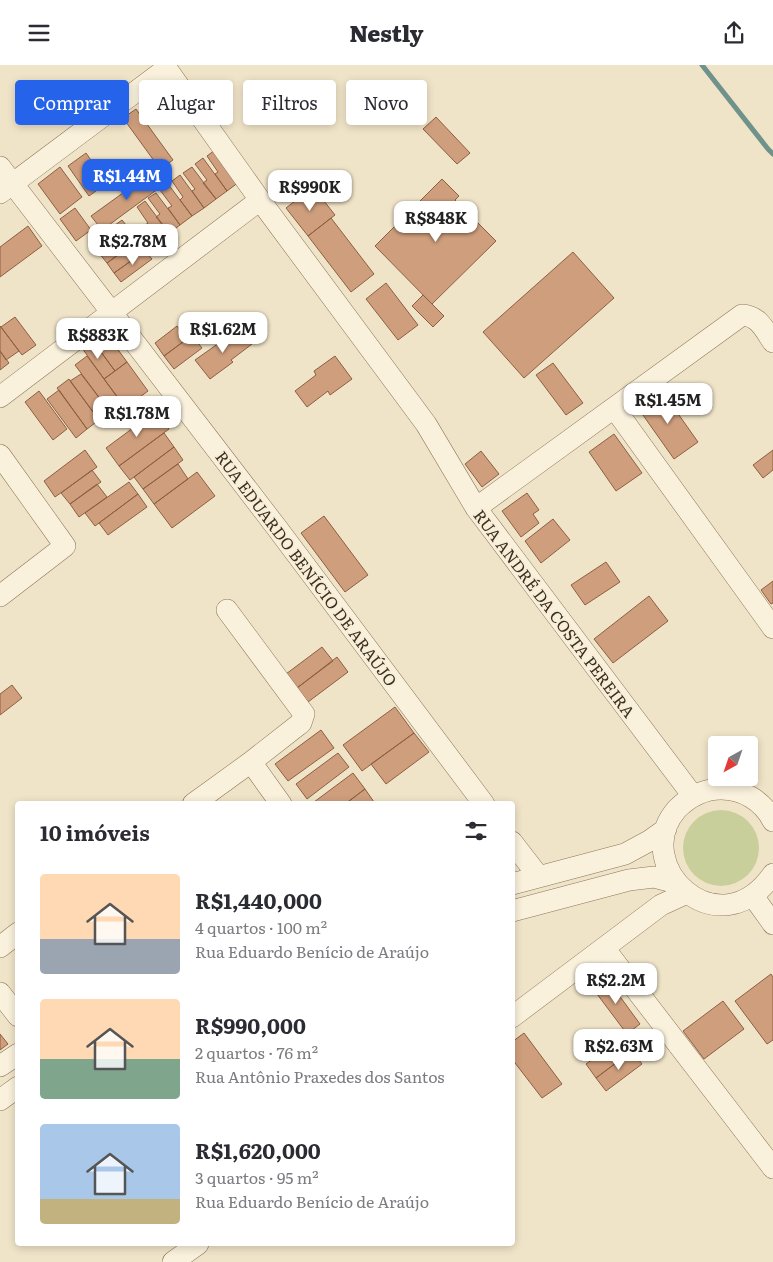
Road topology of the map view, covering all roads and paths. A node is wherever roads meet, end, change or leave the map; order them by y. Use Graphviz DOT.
graph roads {
  1 [pos="165,67"];
  2 [pos="4,181"];
  3 [pos="260,200"];
  4 [pos="111,311"];
  5 [pos="773,342"];
  6 [pos="0,397"];
  7 [pos="615,409"];
  8 [pos="0,455"];
  9 [pos="476,508"];
  10 [pos="0,596"];
  11 [pos="227,610"];
  12 [pos="773,628"];
  13 [pos="251,763"];
  14 [pos="773,795"];
  15 [pos="693,796"];
  16 [pos="751,797"];
  17 [pos="197,801"];
  18 [pos="278,801"];
  19 [pos="482,801"];
  20 [pos="773,821"];
  21 [pos="666,829"];
  22 [pos="515,846"];
  23 [pos="773,874"];
  24 [pos="539,877"];
  25 [pos="515,883"];
  26 [pos="682,888"];
  27 [pos="752,896"];
  28 [pos="515,910"];
  29 [pos="773,924"];
  30 [pos="15,935"];
  31 [pos="0,947"];
  32 [pos="604,949"];
  33 [pos="0,993"];
  34 [pos="15,1012"];
  35 [pos="515,1015"];
  36 [pos="15,1056"];
  37 [pos="0,1066"];
  38 [pos="15,1089"];
  39 [pos="0,1100"];
  40 [pos="773,1168"];
  1 -- 2 [label="street"];
  1 -- 3 [label="street, RUA ANDRÉ DA COSTA PEREIRA"];
  2 -- 4 [label="street, RUA EDUARDO BENÍCIO DE ARAÚJO"];
  3 -- 4 [label="street"];
  3 -- 9 [label="street, RUA ANDRÉ DA COSTA PEREIRA"];
  4 -- 6 [label="street"];
  4 -- 19 [label="street, RUA EDUARDO BENÍCIO DE ARAÚJO"];
  5 -- 7 [label="street"];
  7 -- 9 [label="street"];
  7 -- 12 [label="street"];
  8 -- 10 [label="street"];
  9 -- 15 [label="street, RUA ANDRÉ DA COSTA PEREIRA"];
  11 -- 13 [label="street"];
  13 -- 17 [label="street"];
  13 -- 18 [label="street"];
  14 -- 16 [label="street"];
  15 -- 16 [label="street"];
  15 -- 21 [label="street"];
  16 -- 20 [label="street"];
  21 -- 24 [label="street"];
  21 -- 26 [label="street"];
  22 -- 24 [label="street"];
  23 -- 27 [label="street"];
  24 -- 25 [label="street"];
  26 -- 27 [label="street"];
  26 -- 28 [label="street"];
  26 -- 32 [label="street"];
  27 -- 29 [label="street"];
  30 -- 31 [label="street"];
  32 -- 35 [label="street"];
  32 -- 40 [label="street"];
  33 -- 34 [label="street"];
  36 -- 37 [label="street"];
  38 -- 39 [label="street"];
}
